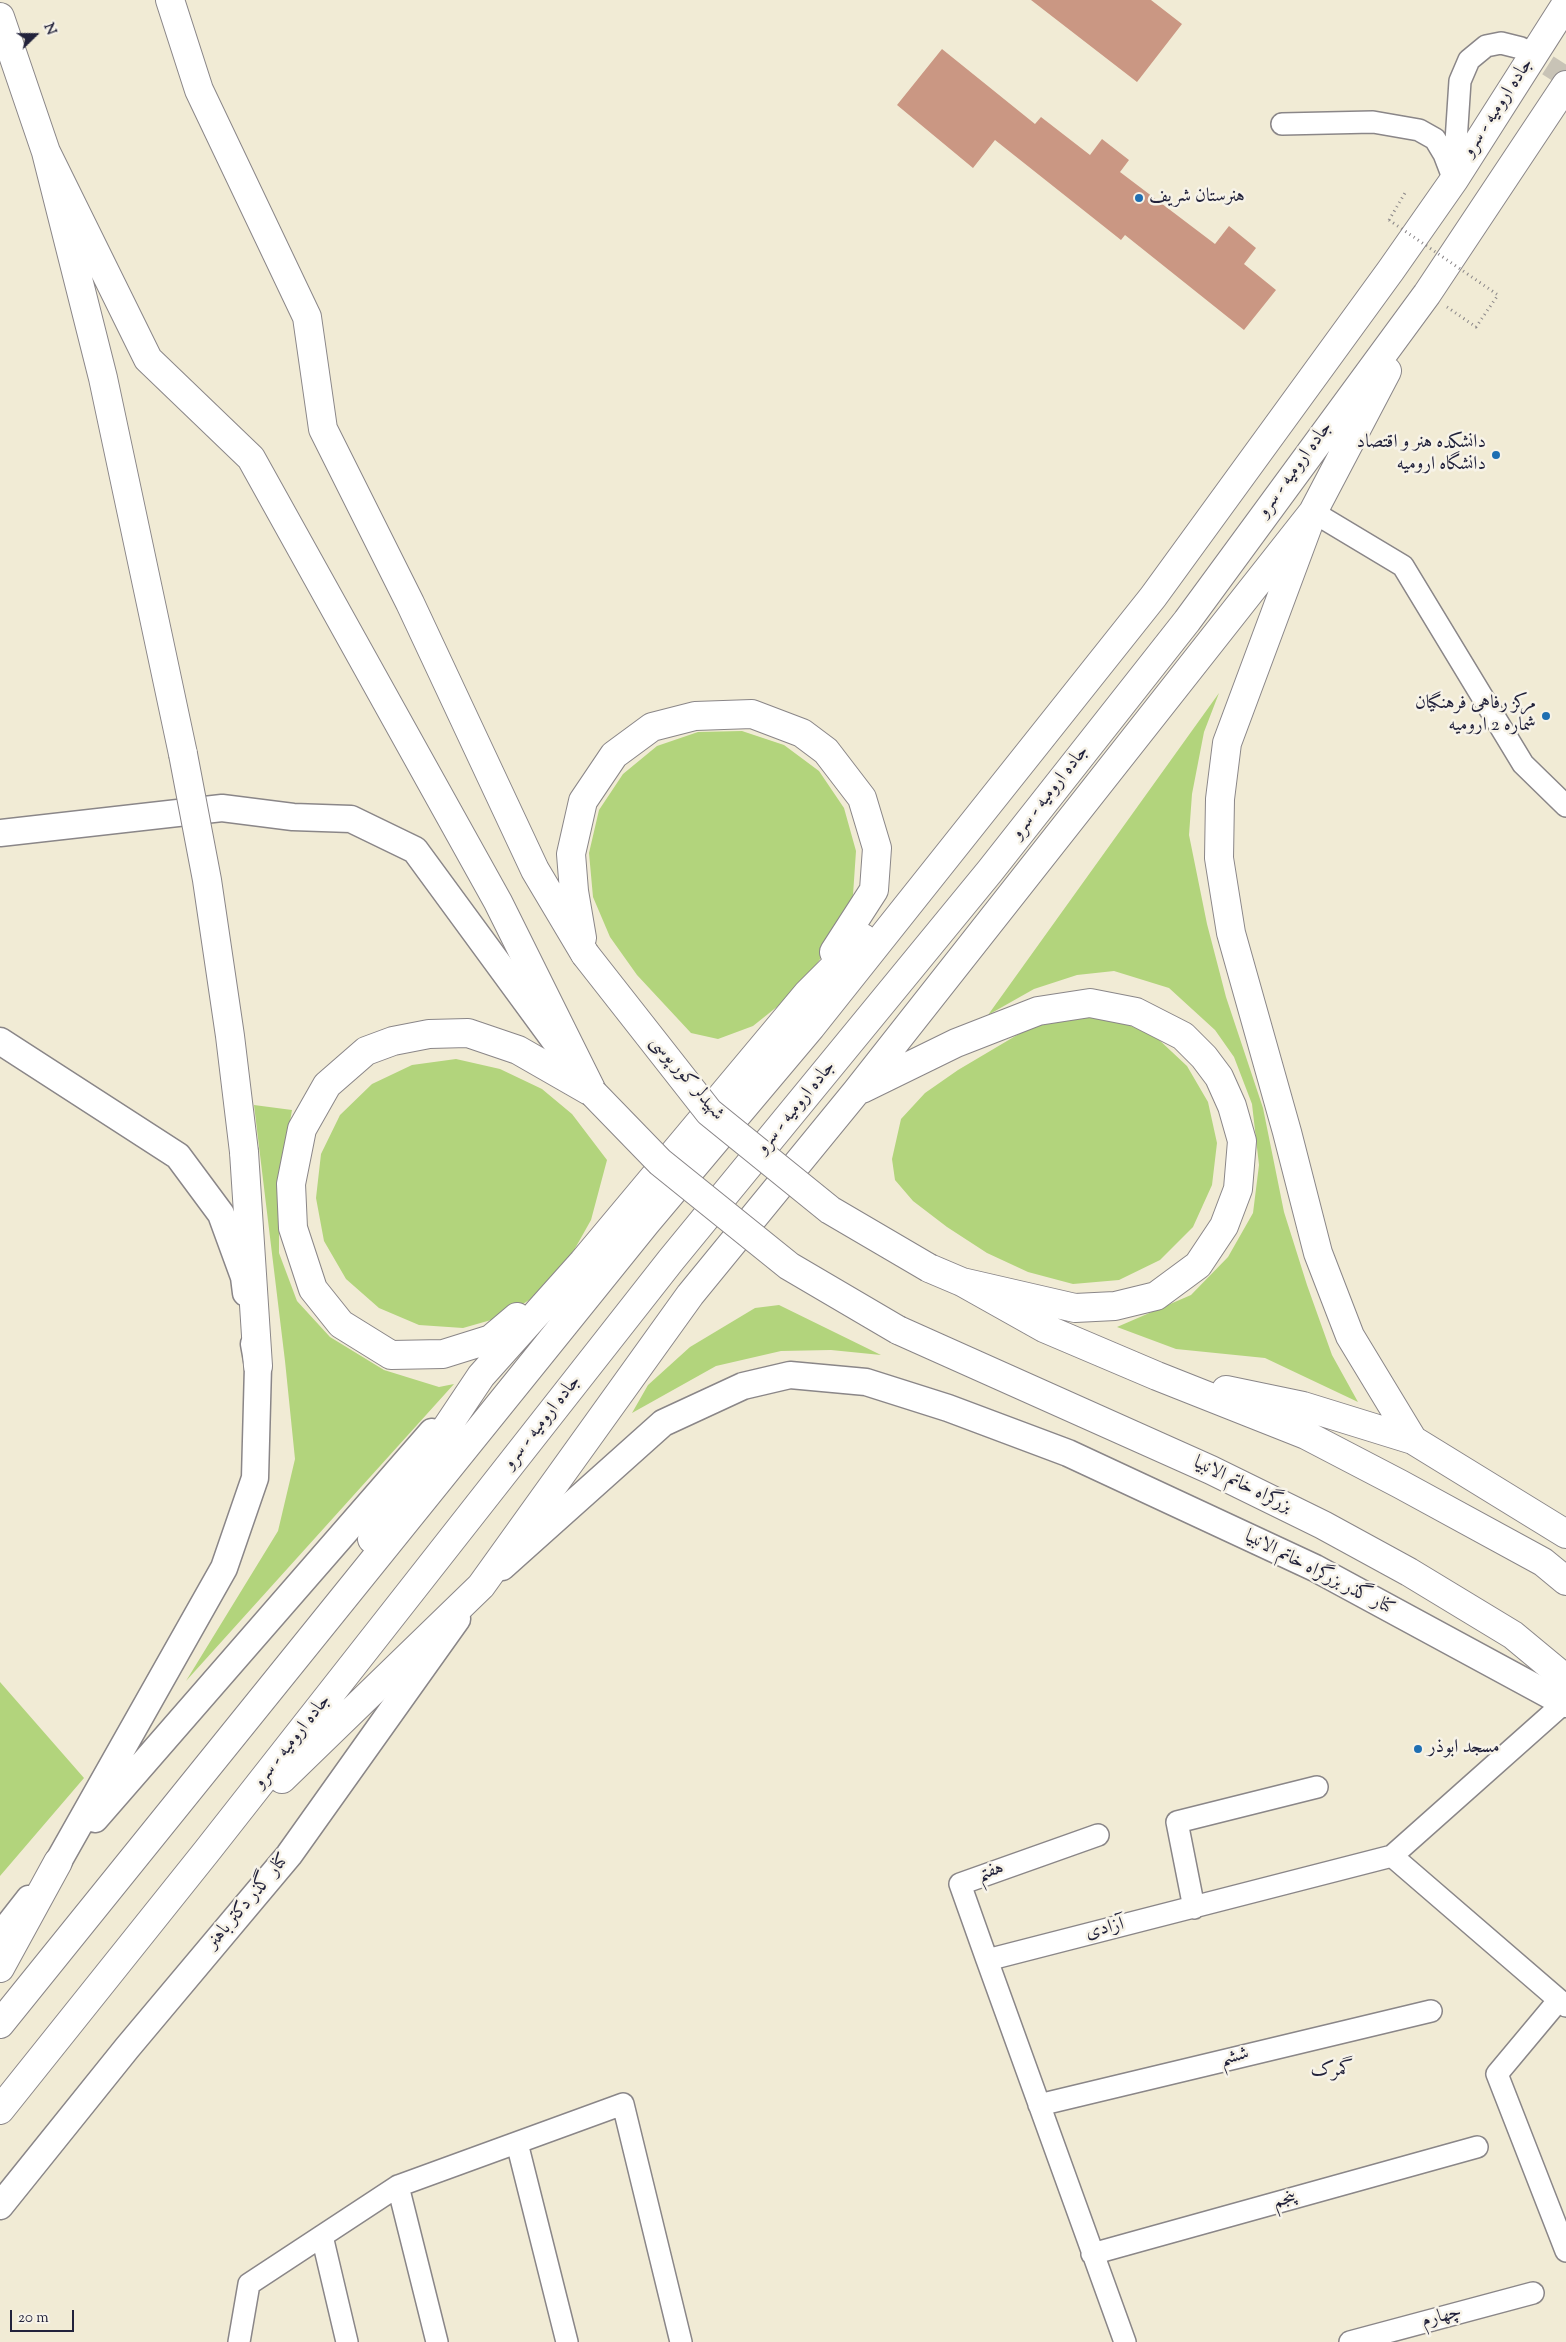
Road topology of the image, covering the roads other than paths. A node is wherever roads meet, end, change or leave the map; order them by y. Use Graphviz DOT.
graph roads {
  1 [pos="170,0"];
  2 [pos="1566,4"];
  3 [pos="0,17"];
  4 [pos="1521,48"];
  5 [pos="1566,85"];
  6 [pos="1282,124"];
  7 [pos="46,152"];
  8 [pos="1454,180"];
  9 [pos="1427,294"];
  10 [pos="1313,512"];
  11 [pos="1566,806"];
  12 [pos="0,833"];
  13 [pos="958,843"];
  14 [pos="585,954"];
  15 [pos="807,994"];
  16 [pos="0,1041"];
  17 [pos="856,1092"];
  18 [pos="593,1093"];
  19 [pos="583,1262"];
  20 [pos="962,1282"];
  21 [pos="258,1366"];
  22 [pos="481,1376"];
  23 [pos="1157,1376"];
  24 [pos="1413,1440"];
  25 [pos="1566,1534"];
  26 [pos="1566,1581"];
  27 [pos="481,1586"];
  28 [pos="269,1692"];
  29 [pos="1565,1695"];
  30 [pos="1317,1787"];
  31 [pos="1098,1834"];
  32 [pos="207,1851"];
  33 [pos="1392,1856"];
  34 [pos="58,1862"];
  35 [pos="1194,1908"];
  36 [pos="0,1936"];
  37 [pos="987,1960"];
  38 [pos="0,1968"];
  39 [pos="1562,2004"];
  40 [pos="1431,2011"];
  41 [pos="0,2024"];
  42 [pos="1039,2105"];
  43 [pos="0,2110"];
  44 [pos="517,2143"];
  45 [pos="1477,2148"];
  46 [pos="398,2186"];
  47 [pos="0,2206"];
  48 [pos="322,2236"];
  49 [pos="1566,2251"];
  50 [pos="1092,2254"];
  51 [pos="1533,2293"];
  52 [pos="239,2342"];
  53 [pos="347,2342"];
  54 [pos="437,2342"];
  55 [pos="567,2342"];
  56 [pos="681,2342"];
  57 [pos="1125,2342"];
  58 [pos="1350,2342"];
  1 -- 14 [label="highway, شهیدلر کور پوسی"];
  2 -- 8 [label="highway, جاده ارومیه - سرو"];
  3 -- 7 [label="highway"];
  4 -- 8 [label="street"];
  5 -- 9 [label="highway, جاده ارومیه - سرو"];
  6 -- 8 [label="street"];
  7 -- 18 [label="highway"];
  7 -- 21 [label="highway, bridge"];
  8 -- 13 [label="highway, جاده ارومیه - سرو"];
  9 -- 10 [label="highway"];
  9 -- 32 [label="highway, جاده ارومیه - سرو"];
  10 -- 11 [label="street"];
  10 -- 17 [label="highway"];
  10 -- 24 [label="highway"];
  12 -- 18 [label="main road"];
  13 -- 15 [label="highway"];
  13 -- 28 [label="highway, جاده ارومیه - سرو"];
  14 -- 15 [label="highway"];
  14 -- 20 [label="highway, شهیدلر کور پوسی, bridge"];
  15 -- 19 [label="highway"];
  16 -- 21 [label="main road"];
  17 -- 20 [label="highway"];
  17 -- 27 [label="highway"];
  18 -- 19 [label="highway"];
  18 -- 29 [label="highway, بزرگراه خاتم الانبیا, bridge"];
  19 -- 22 [label="highway"];
  20 -- 23 [label="highway"];
  21 -- 34 [label="main road"];
  22 -- 28 [label="highway"];
  22 -- 34 [label="main road"];
  23 -- 24 [label="highway"];
  23 -- 26 [label="highway"];
  24 -- 25 [label="highway"];
  27 -- 29 [label="main road, کنار گذر بزرگراه خاتم الانبیا"];
  27 -- 32 [label="highway"];
  27 -- 47 [label="main road, کنار گذر دکتر باهنر"];
  28 -- 41 [label="highway, جاده ارومیه - سرو"];
  29 -- 33 [label="street, آزادی"];
  30 -- 35 [label="street"];
  31 -- 37 [label="street, هفتم"];
  32 -- 43 [label="highway, جاده ارومیه - سرو"];
  33 -- 35 [label="street, آزادی"];
  33 -- 39 [label="street"];
  34 -- 36 [label="main road"];
  34 -- 38 [label="highway"];
  35 -- 37 [label="street, آزادی"];
  37 -- 42 [label="street"];
  39 -- 49 [label="street"];
  40 -- 42 [label="street, ششم"];
  42 -- 50 [label="street"];
  44 -- 46 [label="street"];
  44 -- 55 [label="street"];
  44 -- 56 [label="street"];
  45 -- 50 [label="street, پنجم"];
  46 -- 48 [label="street"];
  46 -- 54 [label="street"];
  48 -- 52 [label="street"];
  48 -- 53 [label="street"];
  50 -- 57 [label="street"];
  51 -- 58 [label="street, چهارم"];
}
